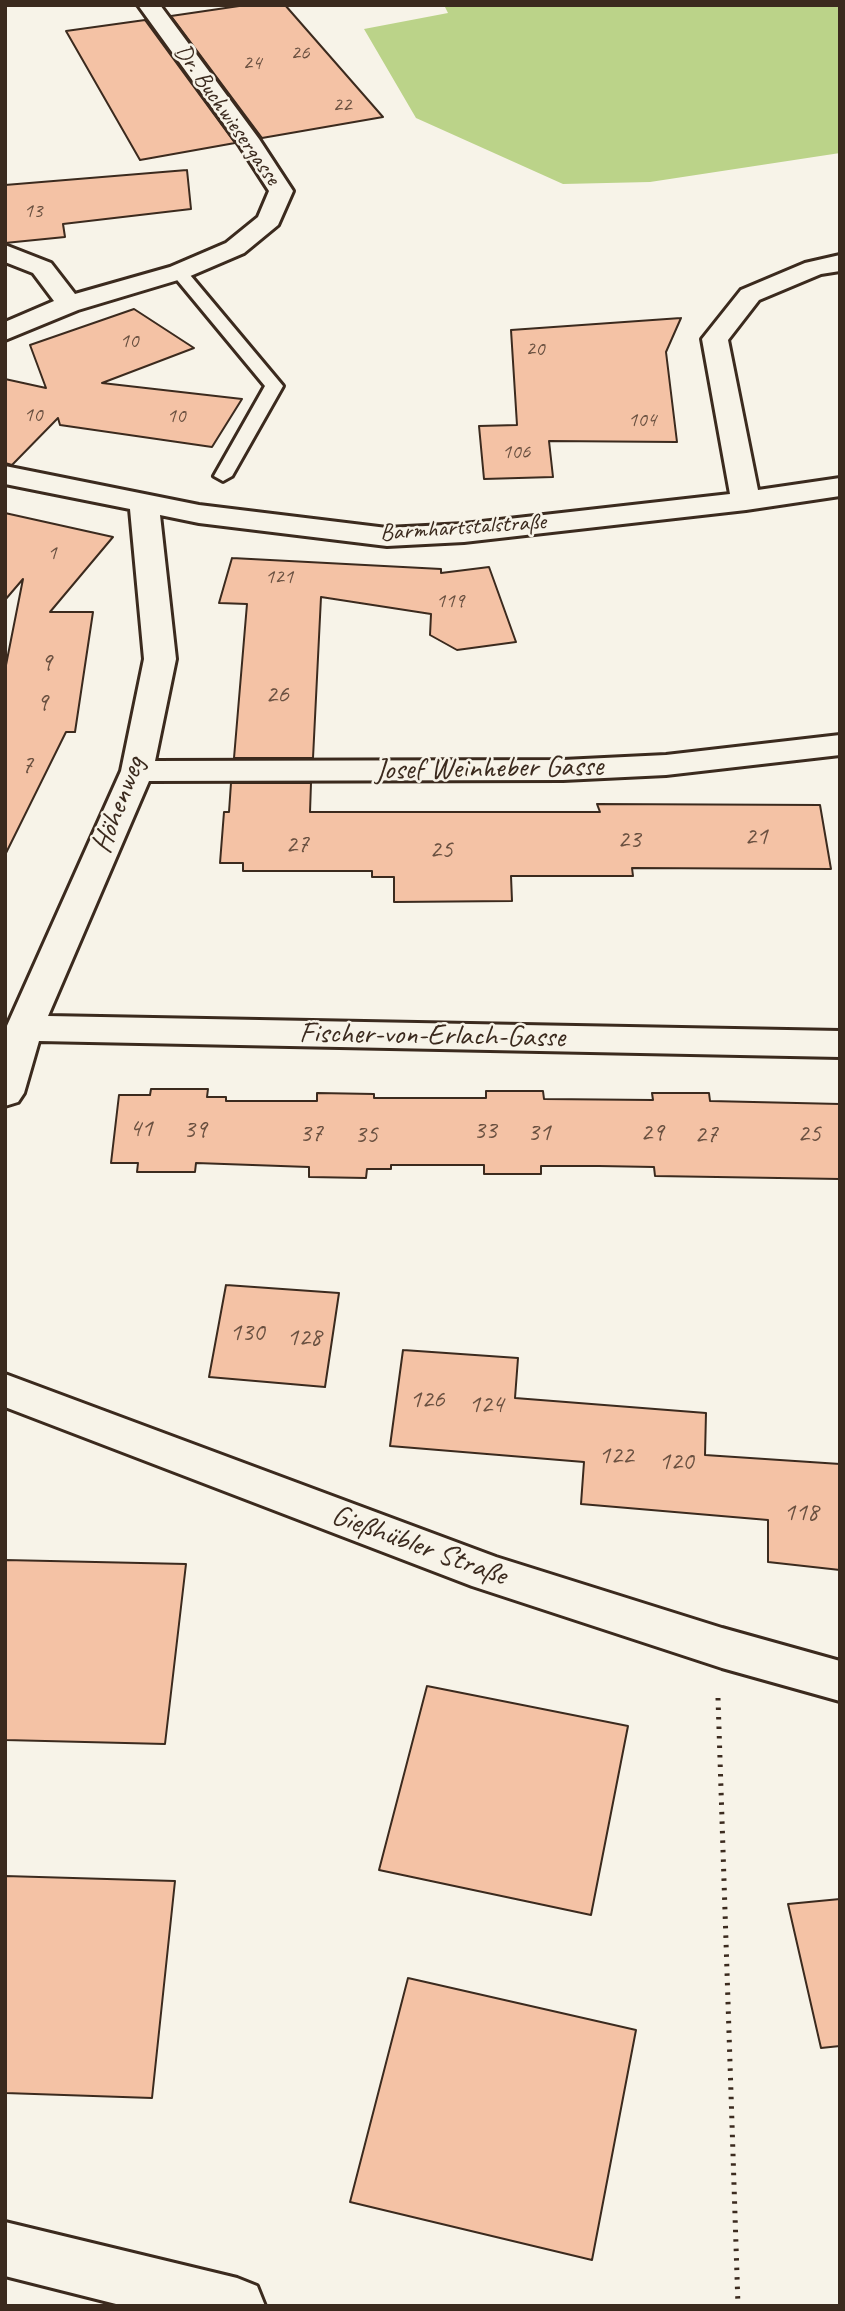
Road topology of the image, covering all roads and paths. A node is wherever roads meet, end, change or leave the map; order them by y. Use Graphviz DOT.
graph roads {
  1 [pos="149,5"];
  2 [pos="5,253"];
  3 [pos="840,263"];
  4 [pos="179,272"];
  5 [pos="69,304"];
  6 [pos="5,332"];
  7 [pos="5,475"];
  8 [pos="223,476"];
  9 [pos="840,487"];
  10 [pos="746,501"];
  11 [pos="144,503"];
  12 [pos="840,745"];
  13 [pos="137,771"];
  14 [pos="24,1028"];
  15 [pos="840,1044"];
  16 [pos="5,1093"];
  17 [pos="5,1390"];
  18 [pos="722,1648"];
  19 [pos="840,1681"];
  20 [pos="5,2249"];
  21 [pos="237,2306"];
  22 [pos="738,2306"];
  1 -- 4 [label="street, Dr. Buchwiesergasse"];
  2 -- 5 [label="street"];
  3 -- 10 [label="street"];
  4 -- 5 [label="street, Dr. Buchwiesergasse"];
  4 -- 8 [label="lane"];
  5 -- 6 [label="street, Dr. Buchwiesergasse"];
  7 -- 11 [label="street, Barmhartstalstraße"];
  9 -- 10 [label="street, Barmhartstalstraße"];
  10 -- 11 [label="street, Barmhartstalstraße"];
  11 -- 13 [label="street, Höhenweg"];
  12 -- 13 [label="street, Josef Weinheber Gasse"];
  13 -- 14 [label="street, Höhenweg"];
  14 -- 15 [label="street, Fischer-von-Erlach-Gasse"];
  14 -- 16 [label="street, Höhenweg"];
  17 -- 18 [label="street, Gießhübler Straße"];
  18 -- 19 [label="street, Gießhübler Straße"];
  18 -- 22 [label="path"];
  20 -- 21 [label="street"];
}
